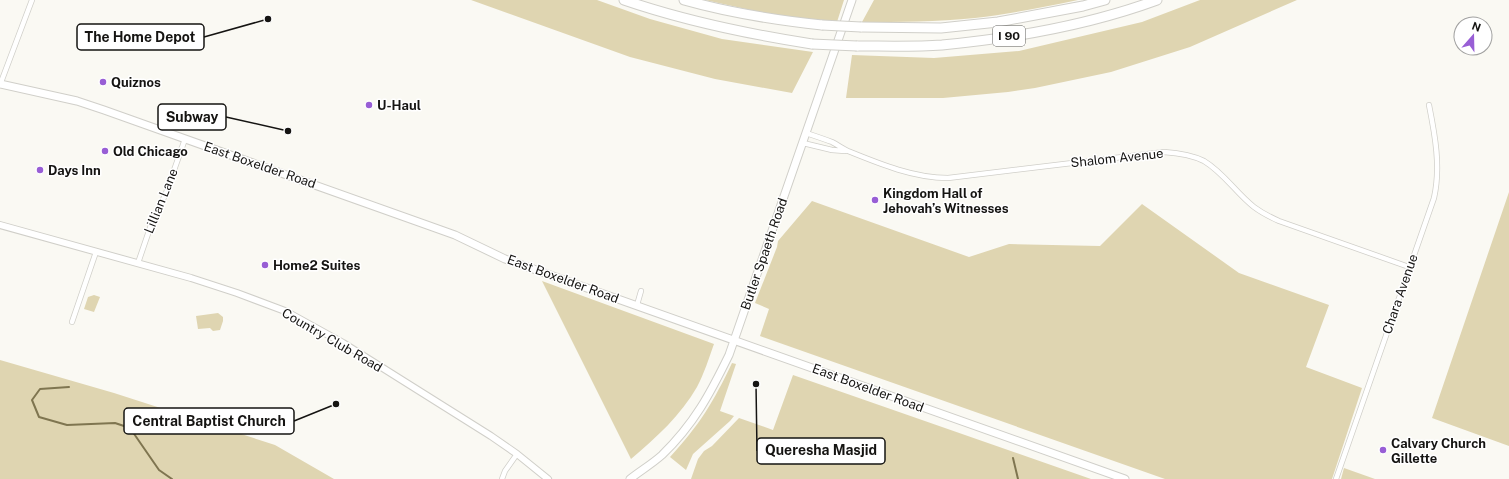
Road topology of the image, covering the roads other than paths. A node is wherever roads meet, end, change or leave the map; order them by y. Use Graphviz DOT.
graph roads {
  1 [pos="32,0"];
  2 [pos="624,0"];
  3 [pos="684,0"];
  4 [pos="852,0"];
  5 [pos="1105,0"];
  6 [pos="1157,0"];
  7 [pos="0,85"];
  8 [pos="1429,105"];
  9 [pos="806,133"];
  10 [pos="185,139"];
  11 [pos="803,144"];
  12 [pos="847,151"];
  13 [pos="0,224"];
  14 [pos="96,252"];
  15 [pos="138,263"];
  16 [pos="1409,267"];
  17 [pos="641,291"];
  18 [pos="637,305"];
  19 [pos="72,322"];
  20 [pos="734,341"];
  21 [pos="517,454"];
  22 [pos="502,479"];
  23 [pos="548,479"];
  24 [pos="630,479"];
  25 [pos="1125,479"];
  26 [pos="1336,479"];
  1 -- 7 [label="street"];
  2 -- 6 [label="highway, I 90, bridge"];
  3 -- 5 [label="highway, I 90, bridge"];
  4 -- 9 [label="main road, Butler Spaeth Road"];
  7 -- 10 [label="main road, East Boxelder Road"];
  8 -- 16 [label="street, Chara Avenue"];
  9 -- 11 [label="main road, Butler Spaeth Road"];
  9 -- 12 [label="street, Shalom Avenue"];
  10 -- 15 [label="street, Lillian Lane"];
  10 -- 18 [label="main road, East Boxelder Road"];
  11 -- 12 [label="street, Shalom Avenue"];
  11 -- 20 [label="main road, Butler Spaeth Road"];
  12 -- 16 [label="street, Shalom Avenue"];
  13 -- 14 [label="street, Country Club Road"];
  14 -- 15 [label="street, Country Club Road"];
  14 -- 19 [label="street"];
  15 -- 21 [label="street, Country Club Road"];
  16 -- 26 [label="street, Chara Avenue"];
  17 -- 18 [label="street"];
  18 -- 20 [label="main road, East Boxelder Road"];
  20 -- 24 [label="main road, Butler Spaeth Road"];
  20 -- 25 [label="main road, East Boxelder Road"];
  21 -- 22 [label="street"];
  21 -- 23 [label="street, Country Club Road"];
}
